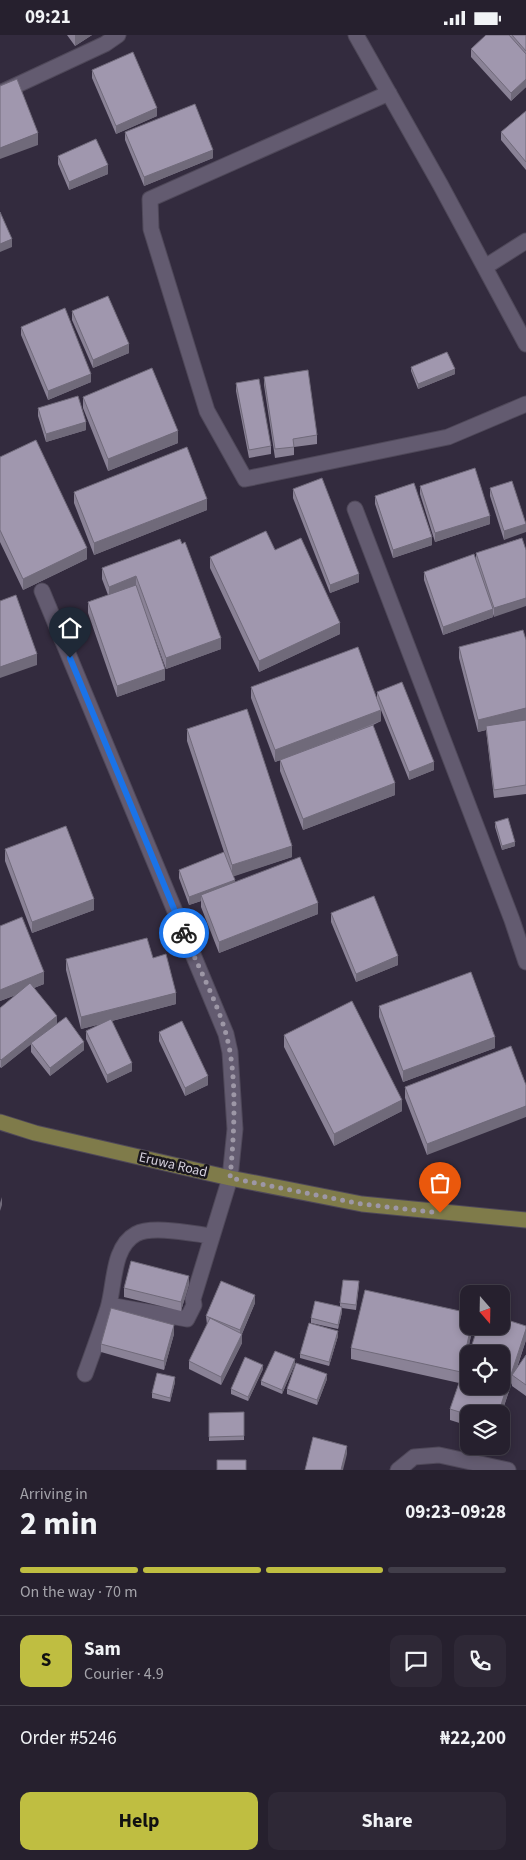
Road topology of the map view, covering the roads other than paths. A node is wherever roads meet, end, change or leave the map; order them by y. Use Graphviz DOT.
graph roads {
  1 [pos="118,35"];
  2 [pos="356,35"];
  3 [pos="0,93"];
  4 [pos="389,93"];
  5 [pos="526,241"];
  6 [pos="485,267"];
  7 [pos="526,344"];
  8 [pos="526,404"];
  9 [pos="355,509"];
  10 [pos="42,591"];
  11 [pos="526,962"];
  12 [pos="0,1123"];
  13 [pos="230,1178"];
  14 [pos="526,1220"];
  15 [pos="212,1236"];
  16 [pos="109,1305"];
  17 [pos="85,1374"];
  18 [pos="398,1470"];
  19 [pos="508,1470"];
  1 -- 3 [label="street"];
  2 -- 4 [label="street"];
  4 -- 6 [label="street"];
  4 -- 8 [label="street"];
  5 -- 6 [label="street"];
  6 -- 7 [label="street"];
  9 -- 11 [label="street"];
  10 -- 13 [label="street"];
  12 -- 13 [label="main road, Eruwa Road"];
  13 -- 14 [label="main road, Eruwa Road"];
  13 -- 15 [label="street"];
  15 -- 16 [label="street"];
  15 -- 16 [label="street"];
  16 -- 17 [label="street"];
  18 -- 19 [label="street"];
}
